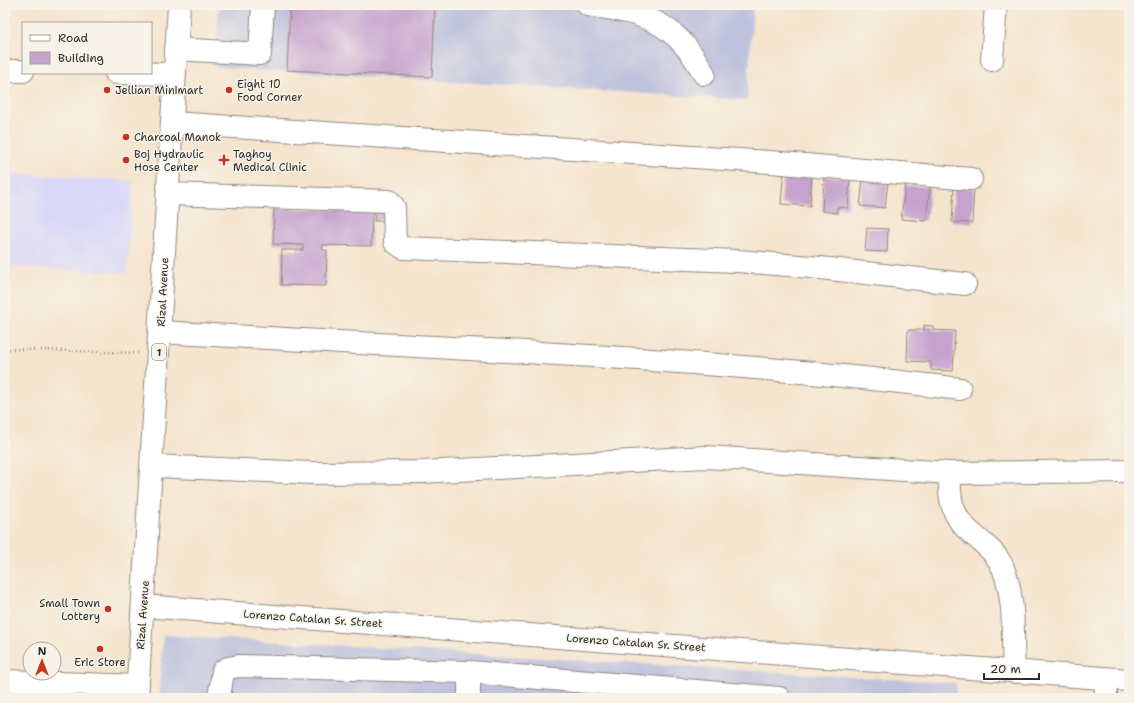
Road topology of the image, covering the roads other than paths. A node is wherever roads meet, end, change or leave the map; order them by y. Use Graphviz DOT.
graph roads {
  1 [pos="179,5"];
  2 [pos="263,5"];
  3 [pos="588,5"];
  4 [pos="996,5"];
  5 [pos="176,49"];
  6 [pos="992,60"];
  7 [pos="5,71"];
  8 [pos="22,71"];
  9 [pos="152,74"];
  10 [pos="174,74"];
  11 [pos="704,74"];
  12 [pos="172,123"];
  13 [pos="971,180"];
  14 [pos="168,194"];
  15 [pos="965,284"];
  16 [pos="160,332"];
  17 [pos="960,389"];
  18 [pos="152,466"];
  19 [pos="1129,471"];
  20 [pos="950,474"];
  21 [pos="143,606"];
  22 [pos="469,672"];
  23 [pos="1014,672"];
  24 [pos="1129,680"];
  25 [pos="5,681"];
  26 [pos="1106,688"];
  27 [pos="89,691"];
  28 [pos="138,692"];
  29 [pos="629,692"];
  30 [pos="219,698"];
  31 [pos="469,698"];
  32 [pos="778,698"];
  1 -- 5 [label="street, Rizal Avenue / 1"];
  2 -- 5 [label="street"];
  3 -- 11 [label="street"];
  4 -- 6 [label="street"];
  5 -- 10 [label="street, Rizal Avenue / 1"];
  7 -- 8 [label="street"];
  9 -- 10 [label="street"];
  10 -- 12 [label="street, Rizal Avenue / 1"];
  12 -- 13 [label="street"];
  12 -- 14 [label="street, Rizal Avenue / 1"];
  14 -- 15 [label="street"];
  14 -- 16 [label="street, Rizal Avenue / 1"];
  16 -- 17 [label="street"];
  16 -- 18 [label="street, Rizal Avenue / 1"];
  18 -- 20 [label="street"];
  18 -- 21 [label="street, Rizal Avenue / 1"];
  19 -- 20 [label="street"];
  20 -- 23 [label="street"];
  21 -- 23 [label="street, Lorenzo Catalan Sr. Street"];
  21 -- 28 [label="street, Rizal Avenue / 1"];
  22 -- 29 [label="street"];
  22 -- 30 [label="street"];
  22 -- 31 [label="street"];
  23 -- 26 [label="street, Lorenzo Catalan Sr. Street"];
  24 -- 26 [label="street, Lorenzo Catalan Sr. Street"];
  25 -- 27 [label="street"];
  27 -- 28 [label="street"];
  29 -- 32 [label="street"];
}
